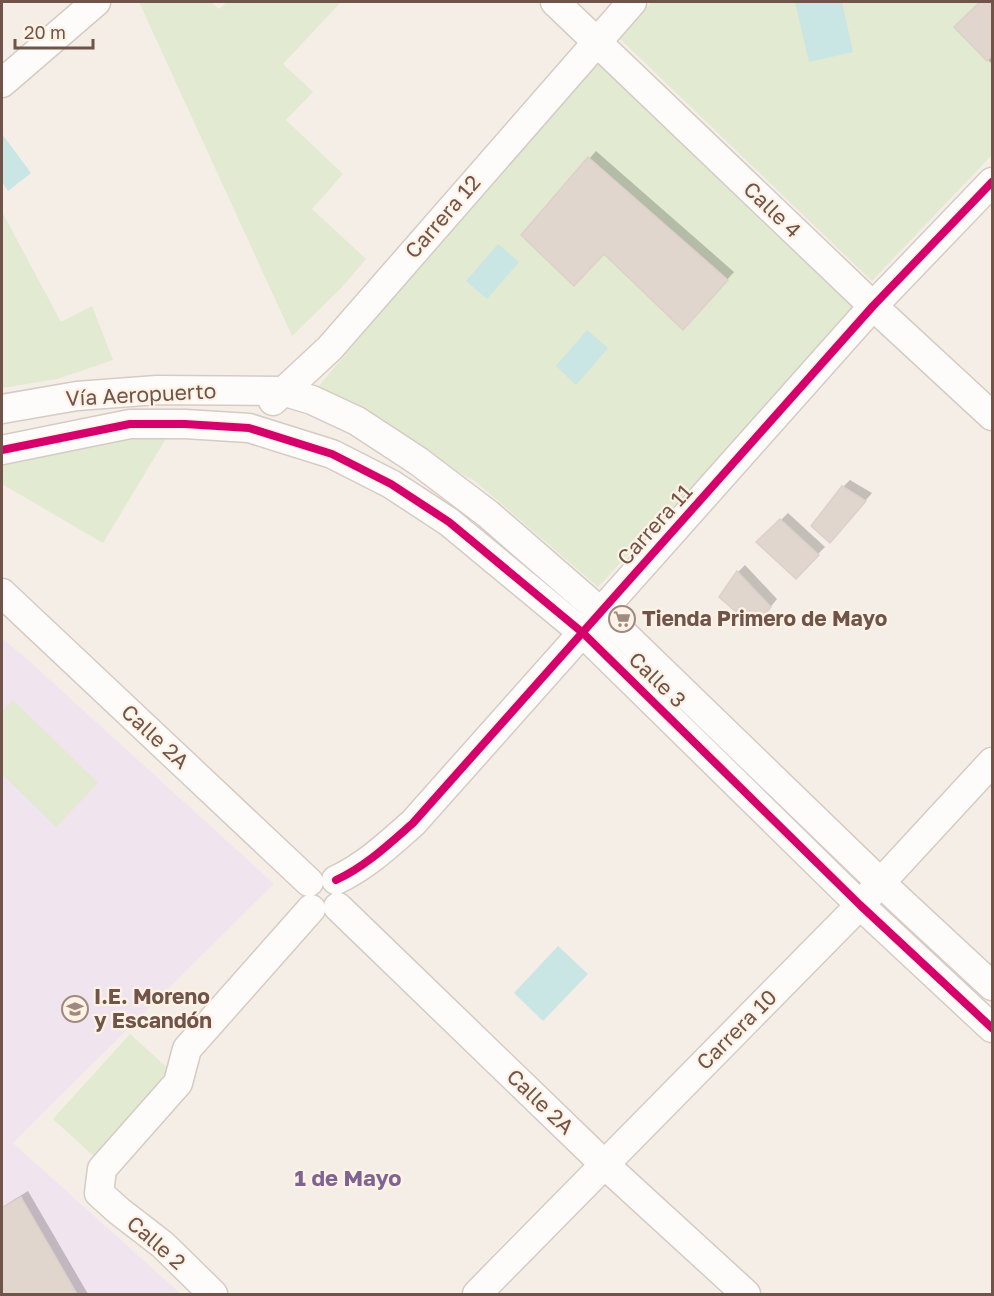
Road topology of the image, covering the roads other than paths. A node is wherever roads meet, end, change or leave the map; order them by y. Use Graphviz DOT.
graph roads {
  1 [pos="96,2"];
  2 [pos="555,2"];
  3 [pos="632,2"];
  4 [pos="596,40"];
  5 [pos="2,82"];
  6 [pos="993,182"];
  7 [pos="873,306"];
  8 [pos="282,391"];
  9 [pos="2,409"];
  10 [pos="993,416"];
  11 [pos="249,429"];
  12 [pos="2,450"];
  13 [pos="2,593"];
  14 [pos="592,623"];
  15 [pos="747,753"];
  16 [pos="993,762"];
  17 [pos="729,776"];
  18 [pos="881,883"];
  19 [pos="323,894"];
  20 [pos="860,905"];
  21 [pos="993,986"];
  22 [pos="993,1028"];
  23 [pos="604,1164"];
  24 [pos="99,1193"];
  25 [pos="213,1294"];
  26 [pos="477,1294"];
  27 [pos="746,1294"];
  1 -- 5 [label="street"];
  2 -- 4 [label="street, Calle 4"];
  3 -- 4 [label="street, Carrera 12"];
  4 -- 7 [label="street, Calle 4"];
  4 -- 8 [label="street, Carrera 12"];
  6 -- 7 [label="street, Carrera 11"];
  7 -- 10 [label="street, Calle 4"];
  7 -- 14 [label="street, Carrera 11"];
  8 -- 9 [label="street, Vía Aeropuerto"];
  8 -- 11 [label="street, Carrera 12"];
  8 -- 14 [label="street, Calle 3"];
  11 -- 12 [label="street, Vía Aeropuerto"];
  11 -- 14 [label="street, Calle 3"];
  13 -- 19 [label="street, Calle 2A"];
  14 -- 15 [label="street, Calle 3"];
  14 -- 17 [label="street, Calle 3"];
  14 -- 19 [label="street, Carrera 11"];
  15 -- 17 [label="street"];
  15 -- 18 [label="street, Calle 3"];
  16 -- 18 [label="street, Carrera 10"];
  17 -- 20 [label="street, Calle 3"];
  18 -- 20 [label="street, Carrera 10"];
  18 -- 21 [label="street, Calle 3"];
  19 -- 23 [label="street, Calle 2A"];
  19 -- 24 [label="street, Carrera 11"];
  20 -- 22 [label="street, Calle 3"];
  20 -- 23 [label="street, Carrera 10"];
  23 -- 26 [label="street, Carrera 10"];
  23 -- 27 [label="street, Calle 2A"];
  24 -- 25 [label="street, Calle 2"];
}
